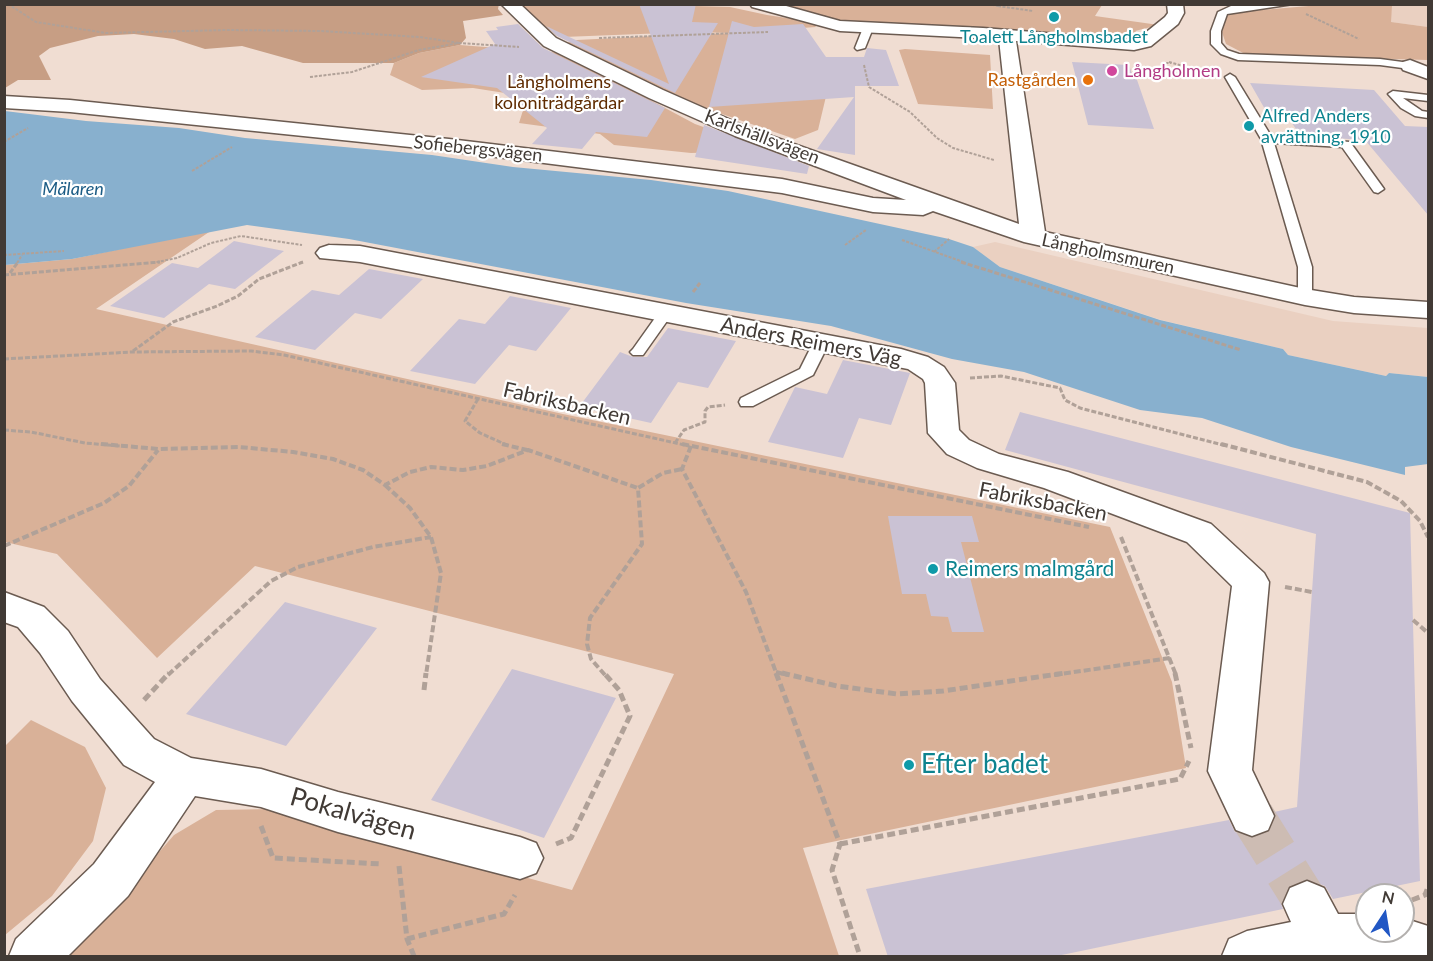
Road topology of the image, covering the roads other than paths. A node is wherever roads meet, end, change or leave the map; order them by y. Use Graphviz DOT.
graph roads {
  1 [pos="508,4"];
  2 [pos="758,4"];
  3 [pos="1175,4"];
  4 [pos="1287,5"];
  5 [pos="868,28"];
  6 [pos="1007,36"];
  7 [pos="860,48"];
  8 [pos="1410,66"];
  9 [pos="1428,74"];
  10 [pos="1230,77"];
  11 [pos="1428,98"];
  12 [pos="4,102"];
  13 [pos="1428,115"];
  14 [pos="1267,139"];
  15 [pos="1378,189"];
  16 [pos="949,209"];
  17 [pos="1033,237"];
  18 [pos="329,253"];
  19 [pos="1305,297"];
  20 [pos="1428,310"];
  21 [pos="665,314"];
  22 [pos="821,343"];
  23 [pos="638,351"];
  24 [pos="747,402"];
  25 [pos="4,606"];
  26 [pos="184,776"];
  27 [pos="1252,816"];
  28 [pos="519,874"];
  29 [pos="1321,933"];
  30 [pos="1428,950"];
  31 [pos="34,957"];
  32 [pos="1247,957"];
  1 -- 16 [label="street, Karlshällsvägen"];
  2 -- 5 [label="street"];
  3 -- 6 [label="street"];
  4 -- 8 [label="lane"];
  5 -- 6 [label="street"];
  5 -- 7 [label="lane"];
  6 -- 17 [label="street, Långholmsmuren"];
  8 -- 9 [label="street"];
  10 -- 14 [label="lane"];
  11 -- 13 [label="lane"];
  12 -- 16 [label="street, Sofiebergsvägen"];
  14 -- 15 [label="lane"];
  14 -- 19 [label="lane"];
  16 -- 17 [label="street, Karlshällsvägen"];
  17 -- 19 [label="street, Långholmsmuren"];
  18 -- 21 [label="street, Anders Reimers Väg"];
  19 -- 20 [label="street, Långholmsmuren"];
  21 -- 22 [label="street, Anders Reimers Väg"];
  21 -- 23 [label="lane"];
  22 -- 24 [label="lane"];
  22 -- 27 [label="street, Anders Reimers Väg"];
  25 -- 26 [label="street, Pokalvägen"];
  26 -- 28 [label="street, Pokalvägen"];
  26 -- 31 [label="street"];
  29 -- 30 [label="street"];
  29 -- 32 [label="street"];
}
